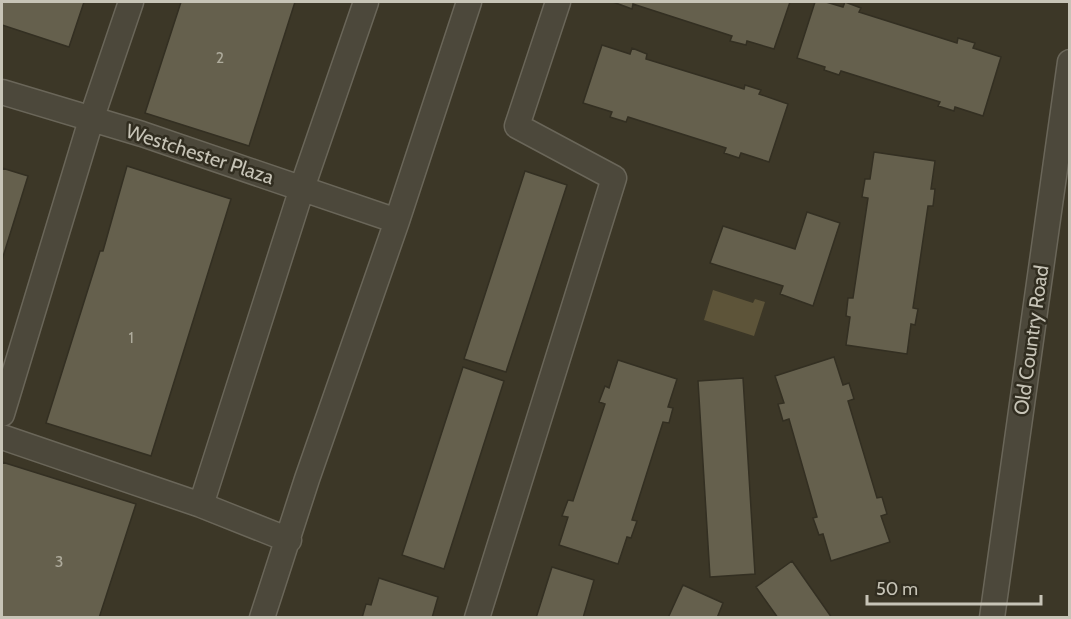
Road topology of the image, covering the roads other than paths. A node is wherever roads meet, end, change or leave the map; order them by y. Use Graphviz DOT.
graph roads {
  1 [pos="131,2"];
  2 [pos="366,2"];
  3 [pos="469,2"];
  4 [pos="558,2"];
  5 [pos="1070,62"];
  6 [pos="2,92"];
  7 [pos="91,120"];
  8 [pos="302,188"];
  9 [pos="397,221"];
  10 [pos="2,414"];
  11 [pos="2,437"];
  12 [pos="201,505"];
  13 [pos="289,540"];
  14 [pos="262,618"];
  15 [pos="477,618"];
  16 [pos="992,618"];
  1 -- 7 [label="street"];
  2 -- 8 [label="street"];
  3 -- 9 [label="street"];
  4 -- 15 [label="street"];
  5 -- 16 [label="street, Old Country Road"];
  6 -- 7 [label="street, Westchester Plaza"];
  7 -- 8 [label="street, Westchester Plaza"];
  7 -- 10 [label="street"];
  8 -- 9 [label="street, Westchester Plaza"];
  8 -- 12 [label="street"];
  9 -- 13 [label="street"];
  11 -- 12 [label="street"];
  12 -- 13 [label="street"];
  13 -- 14 [label="street"];
}
